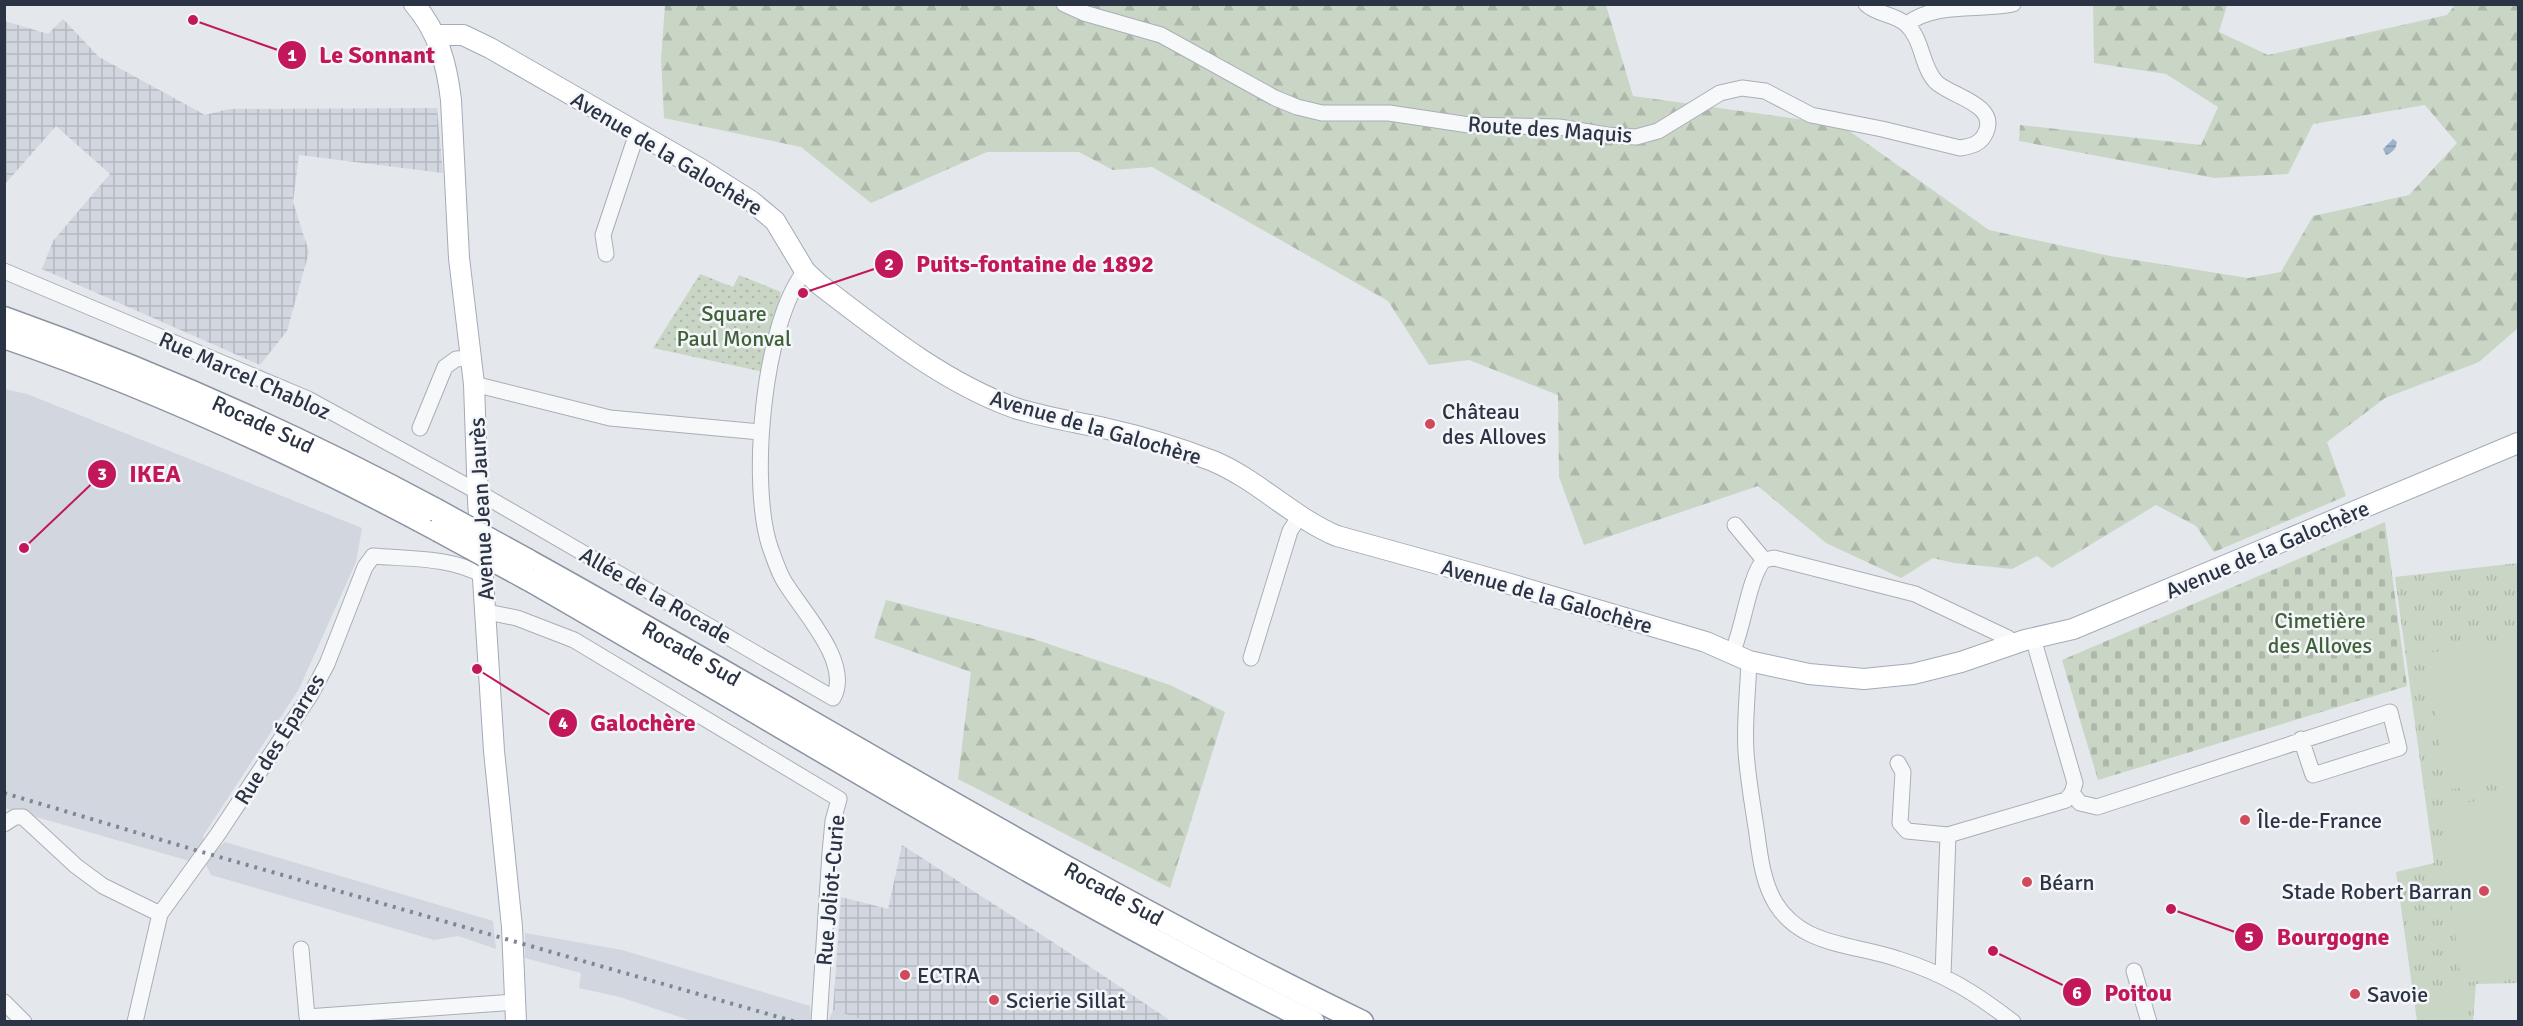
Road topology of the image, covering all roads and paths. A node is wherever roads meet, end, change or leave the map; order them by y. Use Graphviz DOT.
graph roads {
  1 [pos="1064,4"];
  2 [pos="1866,4"];
  3 [pos="2013,4"];
  4 [pos="416,6"];
  5 [pos="1906,24"];
  6 [pos="434,35"];
  7 [pos="476,41"];
  8 [pos="446,69"];
  9 [pos="637,133"];
  10 [pos="606,254"];
  11 [pos="4,271"];
  12 [pos="805,271"];
  13 [pos="4,318"];
  14 [pos="4,337"];
  15 [pos="472,358"];
  16 [pos="474,384"];
  17 [pos="420,428"];
  18 [pos="760,432"];
  19 [pos="2518,443"];
  20 [pos="478,492"];
  21 [pos="1299,517"];
  22 [pos="437,520"];
  23 [pos="1735,525"];
  24 [pos="1764,560"];
  25 [pos="527,569"];
  26 [pos="484,576"];
  27 [pos="487,612"];
  28 [pos="2032,638"];
  29 [pos="2012,644"];
  30 [pos="1741,657"];
  31 [pos="1251,658"];
  32 [pos="2301,739"];
  33 [pos="1898,763"];
  34 [pos="2072,793"];
  35 [pos="4,824"];
  36 [pos="1948,835"];
  37 [pos="160,914"];
  38 [pos="301,949"];
  39 [pos="2134,971"];
  40 [pos="1943,975"];
  41 [pos="4,1002"];
  42 [pos="516,1012"];
  43 [pos="306,1019"];
  44 [pos="24,1022"];
  45 [pos="135,1022"];
  46 [pos="819,1022"];
  47 [pos="1313,1022"];
  48 [pos="1362,1022"];
  49 [pos="2013,1022"];
  50 [pos="2149,1022"];
  1 -- 5 [label="street, Route des Maquis"];
  2 -- 5 [label="street"];
  3 -- 5 [label="street"];
  4 -- 6 [label="main road, Avenue Jean Jaurès"];
  6 -- 7 [label="main road, Avenue de la Galochère"];
  6 -- 8 [label="main road, Avenue Jean Jaurès"];
  7 -- 8 [label="main road"];
  7 -- 9 [label="main road, Avenue de la Galochère"];
  8 -- 15 [label="main road, Avenue Jean Jaurès"];
  9 -- 10 [label="street"];
  9 -- 12 [label="main road, Avenue de la Galochère"];
  11 -- 20 [label="street, Rue Marcel Chabloz"];
  12 -- 18 [label="street"];
  12 -- 21 [label="main road, Avenue de la Galochère"];
  13 -- 22 [label="highway, Rocade Sud"];
  14 -- 22 [label="highway, Rocade Sud"];
  15 -- 16 [label="main road, Avenue Jean Jaurès"];
  15 -- 17 [label="street"];
  16 -- 18 [label="street"];
  16 -- 20 [label="main road, Avenue Jean Jaurès"];
  18 -- 20 [label="street, Allée de la Rocade"];
  19 -- 28 [label="main road, Avenue de la Galochère"];
  20 -- 26 [label="main road, Avenue Jean Jaurès"];
  21 -- 30 [label="main road, Avenue de la Galochère"];
  21 -- 31 [label="street"];
  22 -- 25 [label="highway, Rocade Sud, bridge"];
  23 -- 24 [label="street"];
  24 -- 29 [label="street"];
  24 -- 30 [label="street"];
  25 -- 47 [label="highway, Rocade Sud"];
  25 -- 48 [label="highway, Rocade Sud"];
  26 -- 27 [label="main road, Avenue Jean Jaurès"];
  26 -- 37 [label="street, Rue des Éparres"];
  27 -- 42 [label="main road, Avenue Jean Jaurès"];
  27 -- 46 [label="street, Rue Joliot-Curie"];
  28 -- 29 [label="main road, Avenue de la Galochère"];
  28 -- 34 [label="street"];
  29 -- 30 [label="main road, Avenue de la Galochère"];
  30 -- 40 [label="street"];
  32 -- 32 [label="street"];
  32 -- 34 [label="street"];
  33 -- 36 [label="street"];
  34 -- 36 [label="street"];
  35 -- 37 [label="street"];
  36 -- 40 [label="street"];
  37 -- 45 [label="street, Rue des Éparres"];
  38 -- 43 [label="street"];
  39 -- 50 [label="street"];
  40 -- 49 [label="street"];
  41 -- 44 [label="street"];
  42 -- 43 [label="street"];
}
